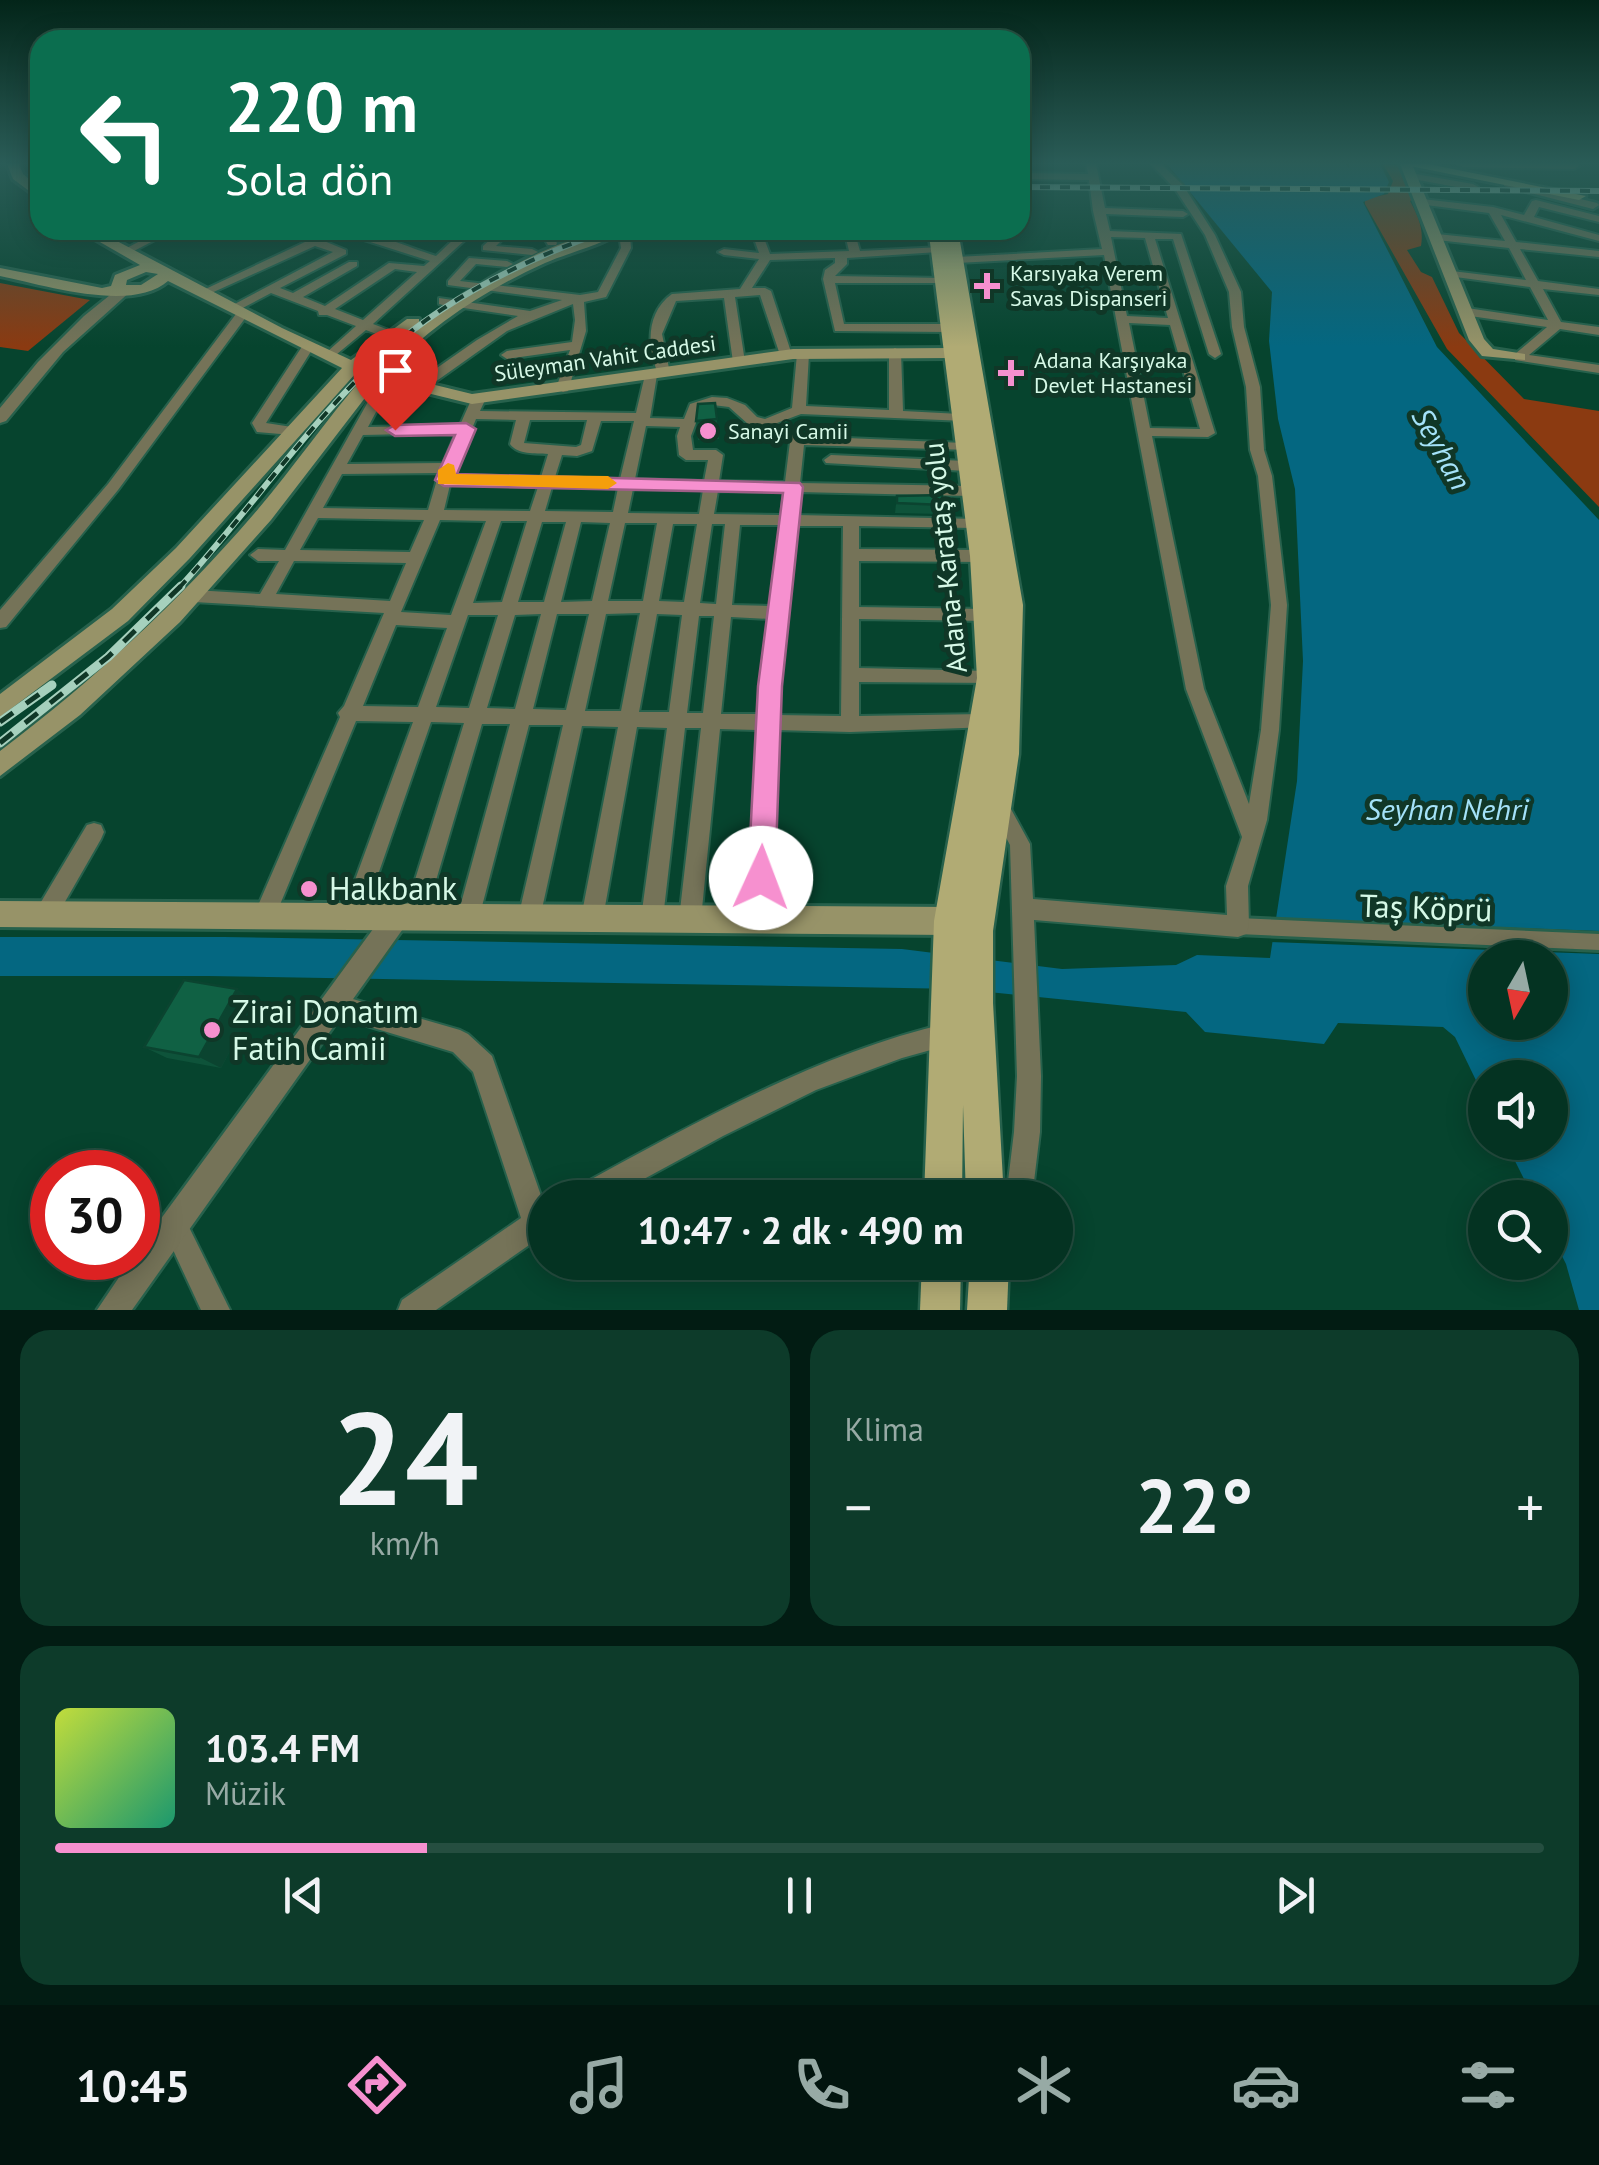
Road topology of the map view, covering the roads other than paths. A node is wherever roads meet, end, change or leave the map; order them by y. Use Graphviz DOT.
graph roads {
  1 [pos="1101,225"];
  2 [pos="1201,225"];
  3 [pos="1432,225"];
  4 [pos="1500,225"];
  5 [pos="1542,225"];
  6 [pos="1556,225"];
  7 [pos="1554,231"];
  8 [pos="1103,234"];
  9 [pos="1149,235"];
  10 [pos="1437,236"];
  11 [pos="1599,238"];
  12 [pos="105,240"];
  13 [pos="148,240"];
  14 [pos="290,240"];
  15 [pos="314,240"];
  16 [pos="373,240"];
  17 [pos="459,240"];
  18 [pos="496,240"];
  19 [pos="544,240"];
  20 [pos="591,240"];
  21 [pos="625,240"];
  22 [pos="760,240"];
  23 [pos="851,240"];
  24 [pos="109,242"];
  25 [pos="945,242"];
  26 [pos="1512,244"];
  27 [pos="128,250"];
  28 [pos="532,252"];
  29 [pos="724,252"];
  30 [pos="1107,252"];
  31 [pos="856,253"];
  32 [pos="841,254"];
  33 [pos="1599,254"];
  34 [pos="766,257"];
  35 [pos="438,260"];
  36 [pos="353,264"];
  37 [pos="426,270"];
  38 [pos="162,271"];
  39 [pos="0,272"];
  40 [pos="1452,274"];
  41 [pos="829,279"];
  42 [pos="942,280"];
  43 [pos="125,281"];
  44 [pos="1534,284"];
  45 [pos="149,287"];
  46 [pos="478,287"];
  47 [pos="271,288"];
  48 [pos="744,292"];
  49 [pos="1599,292"];
  50 [pos="202,293"];
  51 [pos="728,294"];
  52 [pos="577,298"];
  53 [pos="292,299"];
  54 [pos="452,302"];
  55 [pos="233,309"];
  56 [pos="324,312"];
  57 [pos="1467,312"];
  58 [pos="528,314"];
  59 [pos="1121,319"];
  60 [pos="1175,322"];
  61 [pos="1556,325"];
  62 [pos="364,327"];
  63 [pos="887,328"];
  64 [pos="948,328"];
  65 [pos="1599,330"];
  66 [pos="393,336"];
  67 [pos="308,345"];
  68 [pos="577,346"];
  69 [pos="891,352"];
  70 [pos="1183,352"];
  71 [pos="951,353"];
  72 [pos="1215,354"];
  73 [pos="331,355"];
  74 [pos="794,355"];
  75 [pos="508,356"];
  76 [pos="1247,357"];
  77 [pos="1519,358"];
  78 [pos="739,362"];
  79 [pos="353,366"];
  80 [pos="1599,370"];
  81 [pos="657,374"];
  82 [pos="369,383"];
  83 [pos="563,388"];
  84 [pos="416,389"];
  85 [pos="799,410"];
  86 [pos="473,414"];
  87 [pos="896,416"];
  88 [pos="0,418"];
  89 [pos="524,418"];
  90 [pos="595,418"];
  91 [pos="960,418"];
  92 [pos="644,420"];
  93 [pos="766,422"];
  94 [pos="687,423"];
  95 [pos="292,431"];
  96 [pos="359,431"];
  97 [pos="1144,432"];
  98 [pos="798,440"];
  99 [pos="831,442"];
  100 [pos="556,451"];
  101 [pos="965,457"];
  102 [pos="830,460"];
  103 [pos="338,470"];
  104 [pos="446,474"];
  105 [pos="548,481"];
  106 [pos="628,484"];
  107 [pos="712,484"];
  108 [pos="794,487"];
  109 [pos="830,488"];
  110 [pos="970,491"];
  111 [pos="315,512"];
  112 [pos="434,513"];
  113 [pos="496,514"];
  114 [pos="536,516"];
  115 [pos="575,517"];
  116 [pos="620,518"];
  117 [pos="666,519"];
  118 [pos="704,520"];
  119 [pos="733,520"];
  120 [pos="790,522"];
  121 [pos="850,522"];
  122 [pos="974,523"];
  123 [pos="258,555"];
  124 [pos="290,555"];
  125 [pos="850,555"];
  126 [pos="981,556"];
  127 [pos="415,558"];
  128 [pos="194,596"];
  129 [pos="264,600"];
  130 [pos="508,606"];
  131 [pos="552,608"];
  132 [pos="599,608"];
  133 [pos="650,608"];
  134 [pos="691,609"];
  135 [pos="721,610"];
  136 [pos="391,612"];
  137 [pos="776,613"];
  138 [pos="850,613"];
  139 [pos="987,615"];
  140 [pos="459,616"];
  141 [pos="0,622"];
  142 [pos="850,675"];
  143 [pos="990,678"];
  144 [pos="0,707"];
  145 [pos="347,713"];
  146 [pos="425,715"];
  147 [pos="474,715"];
  148 [pos="524,715"];
  149 [pos="576,716"];
  150 [pos="629,718"];
  151 [pos="676,720"];
  152 [pos="710,721"];
  153 [pos="767,722"];
  154 [pos="984,722"];
  155 [pos="850,724"];
  156 [pos="0,765"];
  157 [pos="995,798"];
  158 [pos="94,832"];
  159 [pos="1252,839"];
  160 [pos="1023,909"];
  161 [pos="0,914"];
  162 [pos="46,914"];
  163 [pos="264,916"];
  164 [pos="352,918"];
  165 [pos="468,918"];
  166 [pos="529,918"];
  167 [pos="592,918"];
  168 [pos="652,918"];
  169 [pos="760,918"];
  170 [pos="690,919"];
  171 [pos="399,922"];
  172 [pos="1245,928"];
  173 [pos="959,929"];
  174 [pos="1599,942"];
  175 [pos="334,1002"];
  176 [pos="957,1014"];
  177 [pos="617,1180"];
  178 [pos="944,1180"];
  179 [pos="982,1180"];
  180 [pos="1022,1180"];
  181 [pos="528,1186"];
  182 [pos="174,1224"];
  183 [pos="528,1230"];
  184 [pos="941,1280"];
  185 [pos="113,1310"];
  186 [pos="216,1310"];
  187 [pos="412,1310"];
  188 [pos="940,1310"];
  1 -- 8 [label="street"];
  2 -- 76 [label="street"];
  3 -- 10 [label="main road"];
  4 -- 26 [label="street"];
  5 -- 7 [label="street"];
  6 -- 7 [label="street"];
  7 -- 11 [label="street"];
  8 -- 9 [label="street"];
  8 -- 30 [label="street"];
  9 -- 60 [label="street"];
  9 -- 72 [label="street"];
  10 -- 26 [label="street"];
  10 -- 40 [label="main road"];
  12 -- 24 [label="main road"];
  13 -- 27 [label="street"];
  14 -- 50 [label="street"];
  15 -- 47 [label="street"];
  16 -- 35 [label="street"];
  17 -- 35 [label="street"];
  18 -- 28 [label="street"];
  19 -- 28 [label="main road"];
  20 -- 46 [label="main road"];
  21 -- 52 [label="street"];
  22 -- 34 [label="street"];
  23 -- 31 [label="street"];
  24 -- 27 [label="main road"];
  24 -- 43 [label="main road"];
  25 -- 30 [label="street"];
  25 -- 31 [label="street"];
  25 -- 42 [label="main road, Adana-Karataş yolu"];
  25 -- 157 [label="main road, Adana-Karataş yolu"];
  26 -- 33 [label="street"];
  26 -- 44 [label="street"];
  27 -- 38 [label="main road"];
  28 -- 46 [label="main road"];
  29 -- 34 [label="street"];
  30 -- 59 [label="street"];
  31 -- 32 [label="street"];
  32 -- 34 [label="street"];
  32 -- 41 [label="street"];
  34 -- 48 [label="street"];
  35 -- 37 [label="street"];
  36 -- 53 [label="street"];
  37 -- 56 [label="street"];
  37 -- 62 [label="street"];
  38 -- 43 [label="main road"];
  38 -- 45 [label="main road"];
  38 -- 50 [label="main road"];
  39 -- 43 [label="main road"];
  40 -- 44 [label="street"];
  40 -- 57 [label="main road"];
  41 -- 42 [label="street"];
  41 -- 63 [label="street"];
  42 -- 64 [label="main road, Adana-Karataş yolu"];
  43 -- 45 [label="main road"];
  43 -- 88 [label="street"];
  44 -- 49 [label="street"];
  44 -- 61 [label="street"];
  45 -- 55 [label="main road"];
  46 -- 52 [label="street"];
  46 -- 54 [label="main road"];
  47 -- 53 [label="street"];
  47 -- 55 [label="street"];
  48 -- 51 [label="street"];
  48 -- 74 [label="street"];
  50 -- 55 [label="main road"];
  51 -- 78 [label="street"];
  51 -- 81 [label="street"];
  52 -- 58 [label="street"];
  52 -- 68 [label="street"];
  53 -- 56 [label="street"];
  54 -- 58 [label="street"];
  54 -- 66 [label="main road"];
  54 -- 82 [label="main road"];
  55 -- 67 [label="main road, Süleyman Vahit Caddesi"];
  55 -- 141 [label="street"];
  56 -- 62 [label="street"];
  57 -- 61 [label="street"];
  57 -- 77 [label="main road"];
  58 -- 84 [label="street"];
  59 -- 60 [label="street"];
  59 -- 97 [label="street"];
  60 -- 70 [label="street"];
  61 -- 65 [label="street"];
  61 -- 77 [label="street"];
  62 -- 66 [label="street"];
  62 -- 73 [label="street"];
  63 -- 64 [label="street"];
  63 -- 69 [label="street"];
  64 -- 71 [label="main road, Adana-Karataş yolu"];
  66 -- 79 [label="main road"];
  67 -- 73 [label="main road, Süleyman Vahit Caddesi"];
  67 -- 95 [label="street"];
  68 -- 75 [label="street"];
  68 -- 83 [label="street"];
  69 -- 71 [label="main road, Süleyman Vahit Caddesi"];
  69 -- 74 [label="main road, Süleyman Vahit Caddesi"];
  69 -- 87 [label="street"];
  70 -- 72 [label="street"];
  70 -- 97 [label="street"];
  71 -- 91 [label="main road, Adana-Karataş yolu"];
  72 -- 76 [label="street"];
  73 -- 79 [label="main road, Süleyman Vahit Caddesi"];
  74 -- 78 [label="main road, Süleyman Vahit Caddesi"];
  74 -- 85 [label="street"];
  76 -- 159 [label="street"];
  77 -- 80 [label="street"];
  78 -- 81 [label="main road, Süleyman Vahit Caddesi"];
  79 -- 82 [label="main road, Süleyman Vahit Caddesi"];
  79 -- 95 [label="main road"];
  81 -- 83 [label="main road, Süleyman Vahit Caddesi"];
  81 -- 92 [label="street"];
  82 -- 84 [label="main road, Süleyman Vahit Caddesi"];
  82 -- 96 [label="street"];
  82 -- 128 [label="main road"];
  83 -- 86 [label="main road, Süleyman Vahit Caddesi"];
  84 -- 86 [label="main road, Süleyman Vahit Caddesi"];
  85 -- 87 [label="street"];
  85 -- 93 [label="street"];
  86 -- 89 [label="street"];
  86 -- 96 [label="street"];
  86 -- 104 [label="street"];
  87 -- 91 [label="street"];
  89 -- 90 [label="street"];
  89 -- 100 [label="street"];
  90 -- 92 [label="street"];
  90 -- 100 [label="street"];
  91 -- 101 [label="main road, Adana-Karataş yolu"];
  92 -- 94 [label="street"];
  92 -- 106 [label="street"];
  93 -- 94 [label="street"];
  93 -- 98 [label="street"];
  94 -- 107 [label="street"];
  95 -- 144 [label="main road"];
  96 -- 103 [label="street"];
  97 -- 159 [label="street"];
  98 -- 99 [label="street"];
  98 -- 108 [label="street"];
  99 -- 101 [label="street"];
  99 -- 102 [label="street"];
  100 -- 105 [label="street"];
  101 -- 102 [label="street"];
  101 -- 110 [label="main road, Adana-Karataş yolu"];
  102 -- 109 [label="street"];
  103 -- 104 [label="street"];
  103 -- 111 [label="street"];
  104 -- 105 [label="street"];
  104 -- 112 [label="street"];
  105 -- 106 [label="street"];
  105 -- 114 [label="street"];
  106 -- 107 [label="street"];
  106 -- 116 [label="street"];
  107 -- 108 [label="street"];
  107 -- 118 [label="street"];
  108 -- 109 [label="street"];
  108 -- 120 [label="street"];
  109 -- 110 [label="street"];
  110 -- 122 [label="main road, Adana-Karataş yolu"];
  111 -- 112 [label="street"];
  111 -- 124 [label="street"];
  112 -- 113 [label="street"];
  112 -- 127 [label="street"];
  113 -- 114 [label="street"];
  113 -- 140 [label="street"];
  114 -- 115 [label="street"];
  114 -- 130 [label="street"];
  115 -- 116 [label="street"];
  115 -- 131 [label="street"];
  116 -- 117 [label="street"];
  116 -- 132 [label="street"];
  117 -- 118 [label="street"];
  117 -- 133 [label="street"];
  118 -- 119 [label="street"];
  118 -- 134 [label="street"];
  119 -- 120 [label="street"];
  119 -- 135 [label="street"];
  120 -- 121 [label="street"];
  120 -- 137 [label="street"];
  121 -- 122 [label="street"];
  121 -- 125 [label="street"];
  122 -- 126 [label="main road, Adana-Karataş yolu"];
  123 -- 124 [label="street"];
  124 -- 127 [label="street"];
  124 -- 129 [label="street"];
  125 -- 126 [label="street"];
  125 -- 138 [label="street"];
  126 -- 139 [label="main road, Adana-Karataş yolu"];
  127 -- 136 [label="street"];
  128 -- 129 [label="street"];
  128 -- 156 [label="main road"];
  129 -- 136 [label="street"];
  130 -- 131 [label="street"];
  130 -- 140 [label="street"];
  130 -- 147 [label="street"];
  131 -- 132 [label="street"];
  131 -- 148 [label="street"];
  132 -- 133 [label="street"];
  132 -- 149 [label="street"];
  133 -- 134 [label="street"];
  133 -- 150 [label="street"];
  134 -- 135 [label="street"];
  134 -- 151 [label="street"];
  135 -- 137 [label="street"];
  135 -- 152 [label="street"];
  136 -- 140 [label="street"];
  136 -- 145 [label="street"];
  137 -- 153 [label="street"];
  138 -- 139 [label="street"];
  138 -- 142 [label="street"];
  139 -- 143 [label="main road, Adana-Karataş yolu"];
  140 -- 146 [label="street"];
  142 -- 143 [label="street"];
  142 -- 155 [label="street"];
  143 -- 154 [label="main road, Adana-Karataş yolu"];
  145 -- 146 [label="street"];
  145 -- 163 [label="street"];
  146 -- 147 [label="street"];
  146 -- 164 [label="street"];
  147 -- 148 [label="street"];
  147 -- 171 [label="street"];
  148 -- 149 [label="street"];
  148 -- 165 [label="street"];
  149 -- 150 [label="street"];
  149 -- 166 [label="street"];
  150 -- 151 [label="street"];
  150 -- 167 [label="street"];
  151 -- 152 [label="street"];
  151 -- 168 [label="street"];
  152 -- 153 [label="street"];
  152 -- 170 [label="street"];
  153 -- 155 [label="street"];
  153 -- 169 [label="street"];
  154 -- 155 [label="street"];
  154 -- 173 [label="main road, Adana-Karataş yolu"];
  157 -- 160 [label="street"];
  157 -- 173 [label="main road, Adana-Karataş yolu"];
  158 -- 162 [label="street"];
  159 -- 172 [label="street"];
  160 -- 172 [label="street"];
  160 -- 180 [label="street"];
  161 -- 162 [label="main road"];
  162 -- 163 [label="main road"];
  163 -- 164 [label="main road"];
  164 -- 171 [label="main road"];
  165 -- 166 [label="main road"];
  165 -- 171 [label="main road"];
  166 -- 167 [label="main road"];
  167 -- 168 [label="main road"];
  168 -- 170 [label="main road"];
  169 -- 170 [label="main road"];
  169 -- 173 [label="main road"];
  171 -- 175 [label="street"];
  172 -- 174 [label="street, Taș Köprü"];
  173 -- 176 [label="main road"];
  175 -- 181 [label="street"];
  175 -- 182 [label="street"];
  176 -- 177 [label="street"];
  176 -- 178 [label="main road"];
  176 -- 179 [label="main road"];
  182 -- 185 [label="street"];
  182 -- 186 [label="street"];
  183 -- 187 [label="street"];
  184 -- 188 [label="main road"];
}
